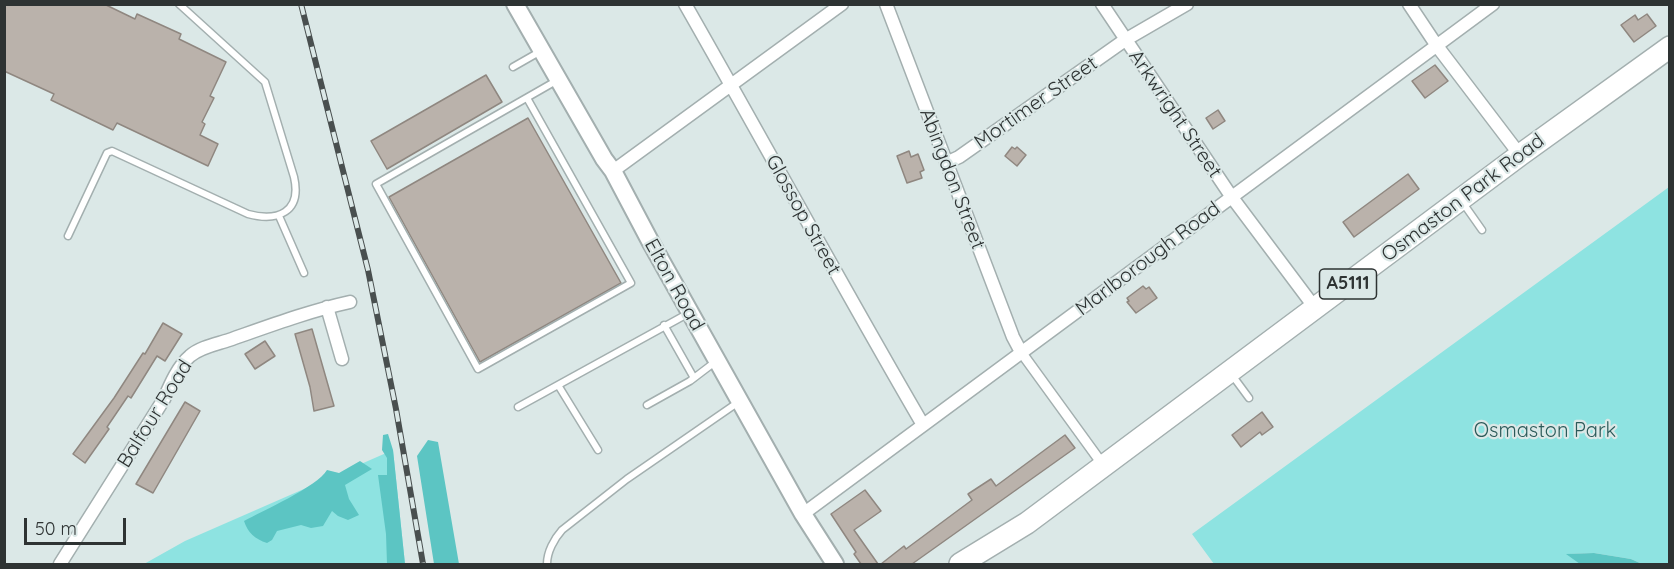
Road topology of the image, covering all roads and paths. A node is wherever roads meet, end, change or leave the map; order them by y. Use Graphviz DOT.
graph roads {
  1 [pos="179,4"];
  2 [pos="515,4"];
  3 [pos="685,4"];
  4 [pos="842,4"];
  5 [pos="886,4"];
  6 [pos="1102,4"];
  7 [pos="1187,4"];
  8 [pos="1409,4"];
  9 [pos="1493,4"];
  10 [pos="1125,40"];
  11 [pos="1437,46"];
  12 [pos="1670,47"];
  13 [pos="541,51"];
  14 [pos="513,67"];
  15 [pos="557,80"];
  16 [pos="731,85"];
  17 [pos="527,98"];
  18 [pos="1520,155"];
  19 [pos="946,163"];
  20 [pos="613,171"];
  21 [pos="1231,196"];
  22 [pos="1460,200"];
  23 [pos="279,216"];
  24 [pos="1482,230"];
  25 [pos="68,236"];
  26 [pos="304,273"];
  27 [pos="350,302"];
  28 [pos="327,307"];
  29 [pos="1315,308"];
  30 [pos="690,312"];
  31 [pos="664,325"];
  32 [pos="1021,352"];
  33 [pos="342,359"];
  34 [pos="717,361"];
  35 [pos="1230,373"];
  36 [pos="694,378"];
  37 [pos="558,385"];
  38 [pos="1250,398"];
  39 [pos="740,401"];
  40 [pos="647,405"];
  41 [pos="518,407"];
  42 [pos="923,425"];
  43 [pos="598,450"];
  44 [pos="1103,465"];
  45 [pos="803,514"];
  46 [pos="1027,523"];
  47 [pos="60,564"];
  48 [pos="547,564"];
  49 [pos="835,564"];
  50 [pos="960,564"];
  51 [pos="988,564"];
  1 -- 23 [label="lane"];
  2 -- 13 [label="street, Elton Road"];
  3 -- 16 [label="street, Glossop Street"];
  4 -- 16 [label="street"];
  5 -- 19 [label="street, Abingdon Street"];
  6 -- 10 [label="street, Arkwright Street"];
  7 -- 10 [label="street, Mortimer Street"];
  8 -- 11 [label="street"];
  9 -- 11 [label="street, Marlborough Road"];
  10 -- 19 [label="street, Mortimer Street"];
  10 -- 21 [label="street, Arkwright Street"];
  11 -- 18 [label="street"];
  11 -- 21 [label="street, Marlborough Road"];
  12 -- 18 [label="highway, Osmaston Park Road / A5111"];
  13 -- 14 [label="lane"];
  13 -- 15 [label="street, Elton Road"];
  15 -- 17 [label="lane"];
  15 -- 20 [label="street, Elton Road"];
  16 -- 20 [label="street"];
  16 -- 42 [label="street, Glossop Street"];
  17 -- 17 [label="lane"];
  18 -- 22 [label="highway, Osmaston Park Road / A5111"];
  19 -- 32 [label="street, Abingdon Street"];
  20 -- 30 [label="street, Elton Road"];
  21 -- 29 [label="street, Arkwright Street"];
  21 -- 32 [label="street, Marlborough Road"];
  22 -- 24 [label="lane"];
  22 -- 29 [label="highway, Osmaston Park Road / A5111"];
  23 -- 25 [label="lane"];
  23 -- 26 [label="lane"];
  27 -- 28 [label="street, Balfour Road"];
  28 -- 33 [label="street"];
  28 -- 47 [label="street, Balfour Road"];
  29 -- 35 [label="highway, Osmaston Park Road / A5111"];
  30 -- 31 [label="lane"];
  30 -- 34 [label="street, Elton Road"];
  31 -- 36 [label="lane"];
  31 -- 37 [label="lane"];
  32 -- 42 [label="street, Marlborough Road"];
  32 -- 44 [label="street"];
  34 -- 36 [label="lane"];
  34 -- 39 [label="street, Elton Road"];
  35 -- 38 [label="lane"];
  35 -- 44 [label="highway, Osmaston Park Road / A5111"];
  36 -- 40 [label="lane"];
  37 -- 41 [label="lane"];
  37 -- 43 [label="lane"];
  39 -- 45 [label="street, Elton Road"];
  39 -- 48 [label="lane"];
  42 -- 45 [label="street, Marlborough Road"];
  44 -- 46 [label="highway, Osmaston Park Road / A5111"];
  45 -- 49 [label="street, Elton Road"];
  46 -- 50 [label="highway, Osmaston Park Road / A5111"];
  46 -- 51 [label="highway, Osmaston Park Road / A5111"];
}
